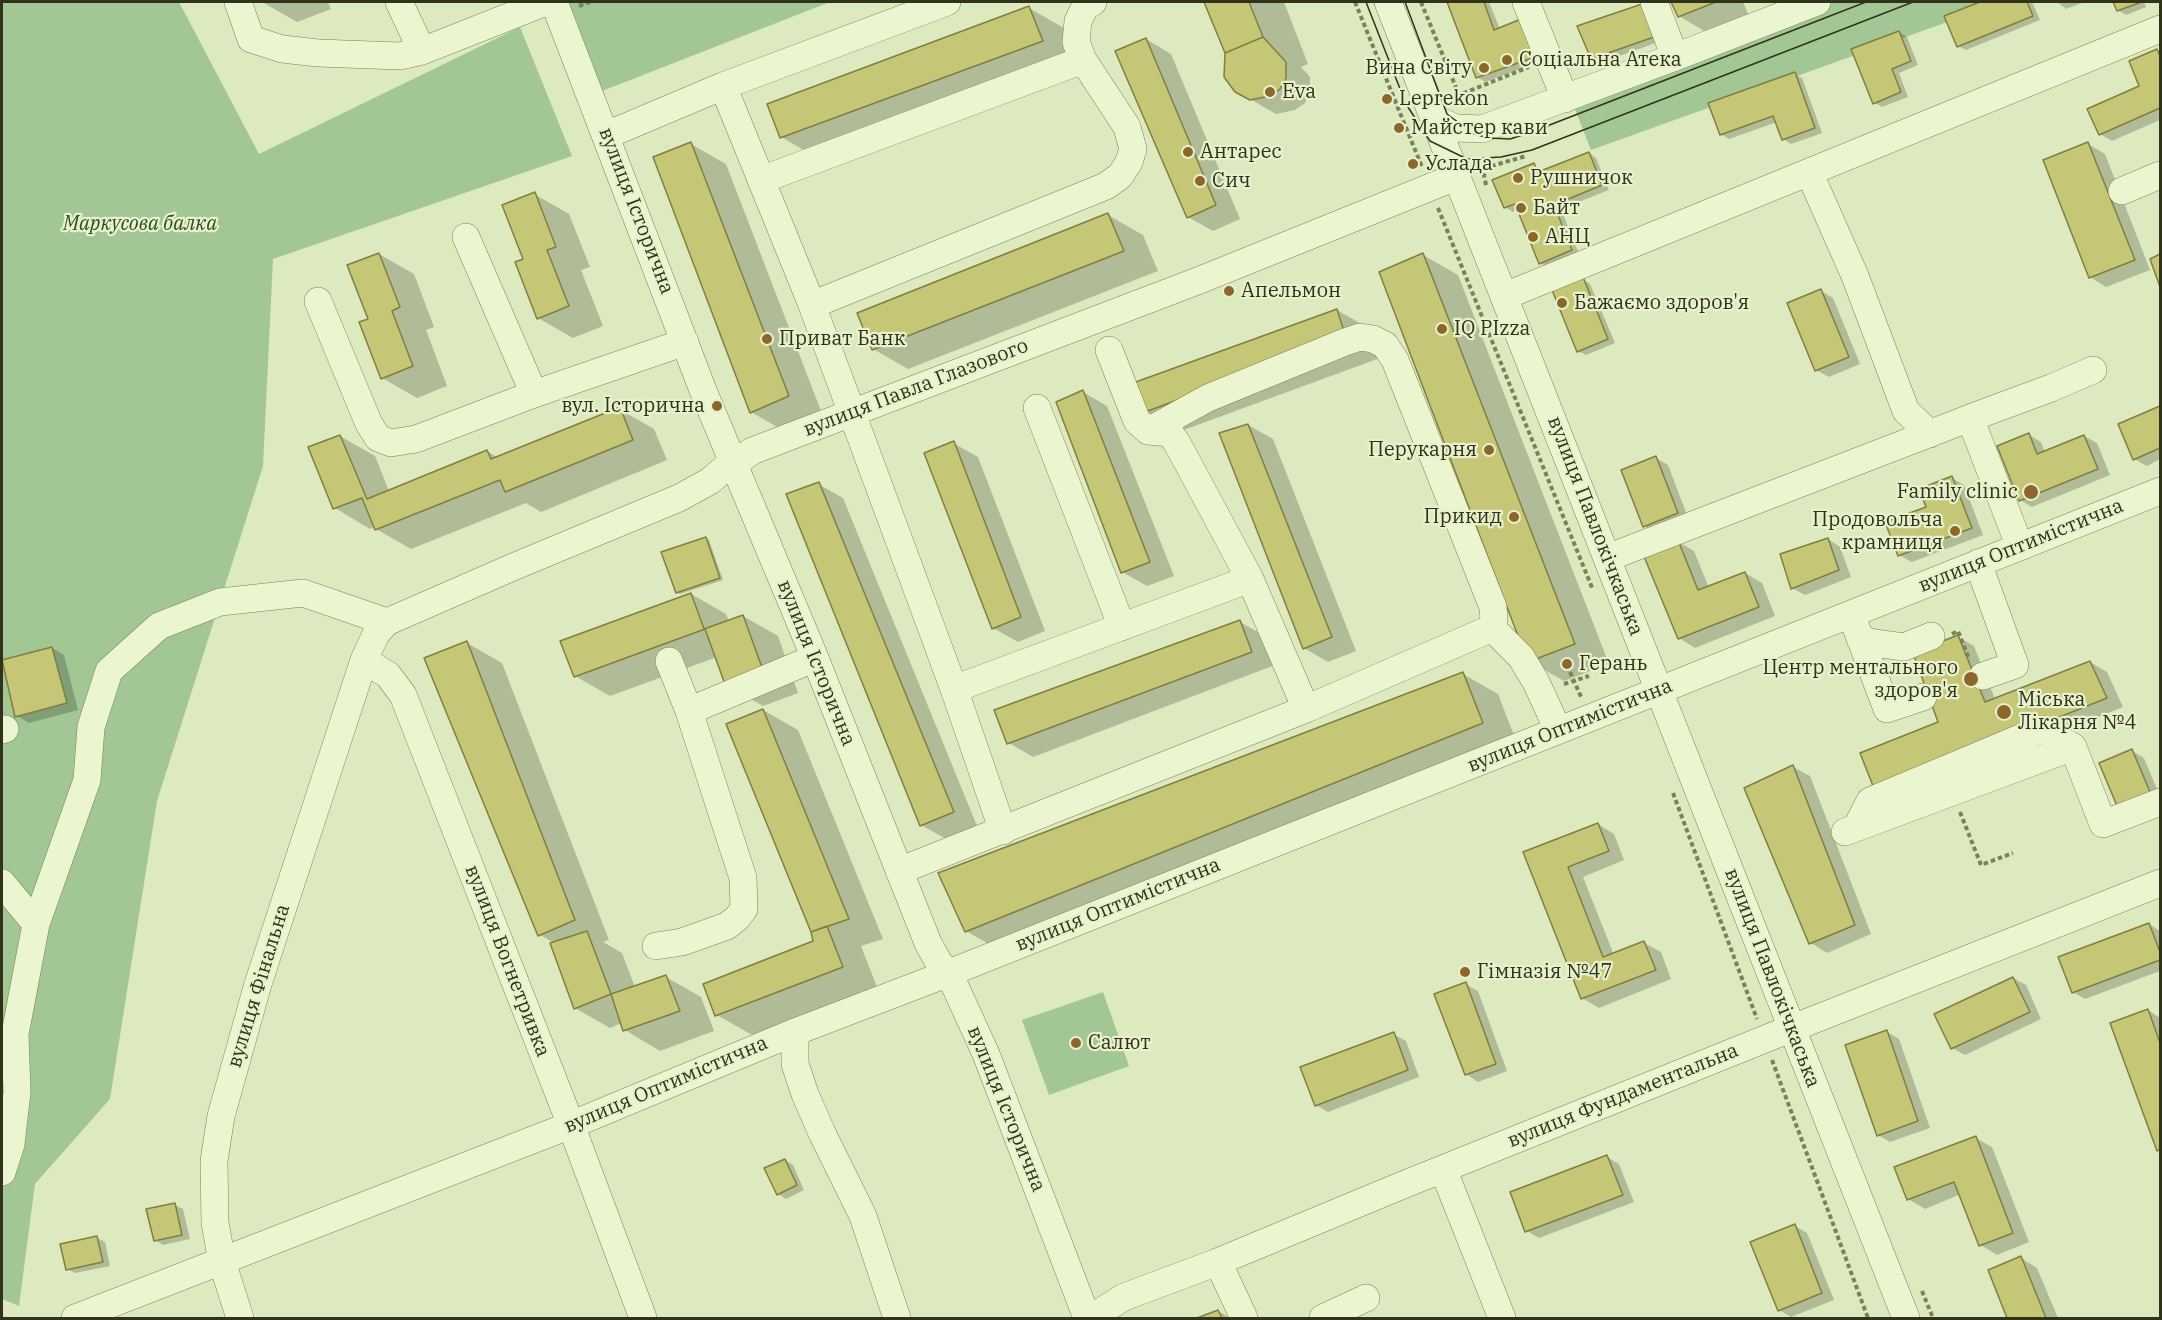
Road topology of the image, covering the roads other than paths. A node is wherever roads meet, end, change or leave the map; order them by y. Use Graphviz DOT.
graph roads {
  1 [pos="238,2"];
  2 [pos="399,2"];
  3 [pos="546,2"];
  4 [pos="554,2"];
  5 [pos="947,2"];
  6 [pos="1093,2"];
  7 [pos="1388,2"];
  8 [pos="1526,2"];
  9 [pos="1654,2"];
  10 [pos="1817,2"];
  11 [pos="2160,29"];
  12 [pos="422,51"];
  13 [pos="1675,57"];
  14 [pos="1083,60"];
  15 [pos="723,86"];
  16 [pos="1565,99"];
  17 [pos="1436,119"];
  18 [pos="607,135"];
  19 [pos="1809,172"];
  20 [pos="2160,175"];
  21 [pos="1458,176"];
  22 [pos="762,180"];
  23 [pos="2122,191"];
  24 [pos="466,237"];
  25 [pos="1505,296"];
  26 [pos="318,301"];
  27 [pos="812,305"];
  28 [pos="685,342"];
  29 [pos="1109,350"];
  30 [pos="2093,370"];
  31 [pos="534,394"];
  32 [pos="1037,408"];
  33 [pos="850,412"];
  34 [pos="1970,418"];
  35 [pos="1148,431"];
  36 [pos="1930,434"];
  37 [pos="734,461"];
  38 [pos="2160,490"];
  39 [pos="2020,547"];
  40 [pos="1607,558"];
  41 [pos="1978,563"];
  42 [pos="1250,579"];
  43 [pos="387,622"];
  44 [pos="1855,626"];
  45 [pos="1122,627"];
  46 [pos="1490,629"];
  47 [pos="1941,635"];
  48 [pos="815,658"];
  49 [pos="364,660"];
  50 [pos="669,661"];
  51 [pos="1983,676"];
  52 [pos="954,689"];
  53 [pos="1659,690"];
  54 [pos="1923,697"];
  55 [pos="1306,710"];
  56 [pos="689,711"];
  57 [pos="1558,730"];
  58 [pos="2073,747"];
  59 [pos="2160,802"];
  60 [pos="1003,831"];
  61 [pos="899,871"];
  62 [pos="2,883"];
  63 [pos="2160,883"];
  64 [pos="36,924"];
  65 [pos="656,946"];
  66 [pos="949,973"];
  67 [pos="1792,1029"];
  68 [pos="795,1032"];
  69 [pos="571,1125"];
  70 [pos="1443,1169"];
  71 [pos="2,1172"];
  72 [pos="222,1262"];
  73 [pos="1218,1262"];
  74 [pos="1366,1298"];
  75 [pos="75,1318"];
  76 [pos="240,1318"];
  77 [pos="644,1318"];
  78 [pos="897,1318"];
  79 [pos="1089,1318"];
  80 [pos="1244,1318"];
  81 [pos="1323,1318"];
  82 [pos="1502,1318"];
  83 [pos="1906,1318"];
  1 -- 12 [label="street"];
  2 -- 12 [label="street"];
  3 -- 12 [label="street"];
  4 -- 18 [label="street, вулиця Історична"];
  5 -- 15 [label="street"];
  6 -- 14 [label="street"];
  7 -- 17 [label="street, вулиця Павлокічкаська"];
  8 -- 16 [label="street"];
  9 -- 13 [label="street"];
  10 -- 13 [label="street"];
  11 -- 19 [label="street"];
  13 -- 16 [label="street"];
  14 -- 22 [label="street"];
  14 -- 27 [label="street"];
  15 -- 18 [label="street"];
  15 -- 22 [label="street"];
  16 -- 17 [label="street"];
  17 -- 21 [label="street, вулиця Павлокічкаська"];
  18 -- 28 [label="street, вулиця Історична"];
  19 -- 25 [label="street"];
  19 -- 36 [label="street"];
  20 -- 23 [label="street"];
  21 -- 25 [label="street, вулиця Павлокічкаська"];
  21 -- 33 [label="street, вулиця Павла Глазового"];
  22 -- 27 [label="street"];
  24 -- 31 [label="street"];
  25 -- 40 [label="street, вулиця Павлокічкаська"];
  26 -- 31 [label="street"];
  27 -- 33 [label="street"];
  28 -- 31 [label="street"];
  28 -- 37 [label="street, вулиця Історична"];
  29 -- 35 [label="street"];
  30 -- 34 [label="street"];
  32 -- 45 [label="street"];
  33 -- 37 [label="street, вулиця Павла Глазового"];
  33 -- 52 [label="street"];
  34 -- 36 [label="street"];
  34 -- 39 [label="street"];
  35 -- 42 [label="street"];
  35 -- 46 [label="street"];
  36 -- 40 [label="street"];
  37 -- 43 [label="street, вулиця Павла Глазового"];
  37 -- 48 [label="street, вулиця Історична"];
  38 -- 39 [label="street, вулиця Оптимістична"];
  39 -- 41 [label="street, вулиця Оптимістична"];
  40 -- 53 [label="street, вулиця Павлокічкаська"];
  41 -- 44 [label="street, вулиця Оптимістична"];
  41 -- 51 [label="street"];
  42 -- 45 [label="street"];
  42 -- 55 [label="street"];
  43 -- 49 [label="street"];
  43 -- 64 [label="street"];
  44 -- 47 [label="street"];
  44 -- 53 [label="street, вулиця Оптимістична"];
  44 -- 54 [label="street"];
  45 -- 52 [label="street"];
  46 -- 55 [label="street"];
  46 -- 57 [label="street"];
  48 -- 56 [label="street"];
  48 -- 61 [label="street, вулиця Історична"];
  49 -- 69 [label="street, вулиця Вогнетривка"];
  49 -- 72 [label="street, вулиця Фінальна"];
  50 -- 56 [label="street"];
  52 -- 60 [label="street"];
  53 -- 57 [label="street, вулиця Оптимістична"];
  53 -- 67 [label="street, вулиця Павлокічкаська"];
  55 -- 60 [label="street"];
  56 -- 65 [label="street"];
  57 -- 66 [label="street, вулиця Оптимістична"];
  58 -- 58 [label="street"];
  58 -- 59 [label="street"];
  60 -- 61 [label="street"];
  61 -- 66 [label="street, вулиця Історична"];
  62 -- 64 [label="street"];
  63 -- 67 [label="street, вулиця Фундаментальна"];
  64 -- 71 [label="street"];
  66 -- 68 [label="street, вулиця Оптимістична"];
  66 -- 79 [label="street, вулиця Історична"];
  67 -- 70 [label="street, вулиця Фундаментальна"];
  67 -- 83 [label="street, вулиця Павлокічкаська"];
  68 -- 69 [label="street, вулиця Оптимістична"];
  68 -- 78 [label="street"];
  69 -- 72 [label="street, вулиця Оптимістична"];
  69 -- 77 [label="street, вулиця Вогнетривка"];
  70 -- 73 [label="street, вулиця Фундаментальна"];
  70 -- 82 [label="street"];
  72 -- 75 [label="street, вулиця Оптимістична"];
  72 -- 76 [label="street, вулиця Фінальна"];
  73 -- 79 [label="street, вулиця Фундаментальна"];
  73 -- 80 [label="street"];
  74 -- 81 [label="street"];
}
